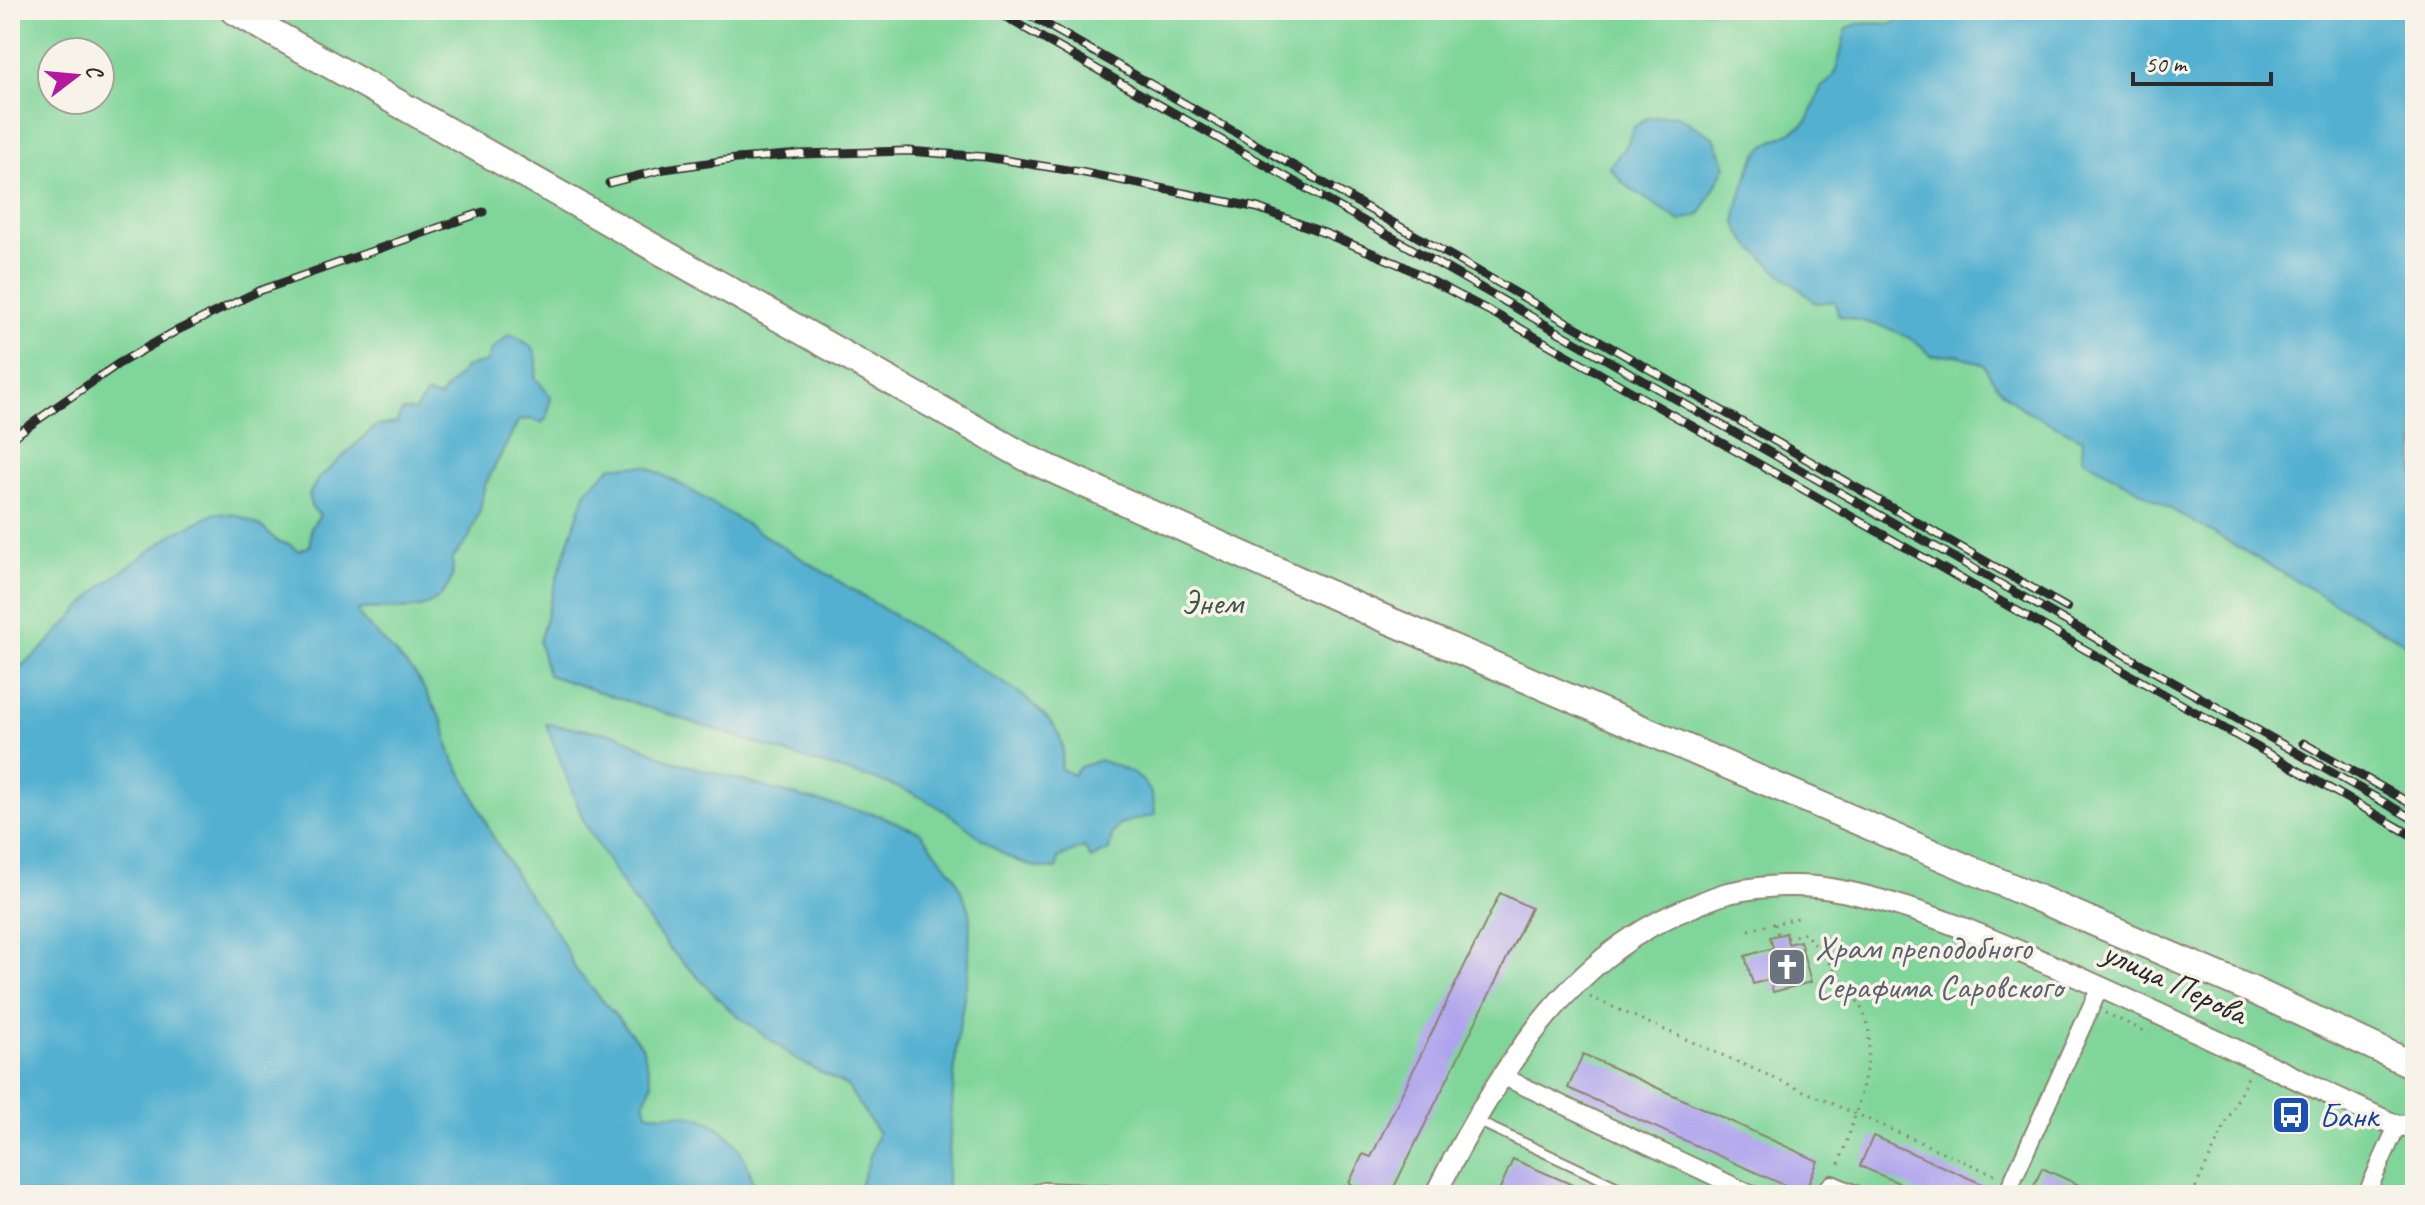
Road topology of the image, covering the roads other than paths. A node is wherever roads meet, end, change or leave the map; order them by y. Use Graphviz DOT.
graph roads {
  1 [pos="233,10"];
  2 [pos="2100,987"];
  3 [pos="2415,1066"];
  4 [pos="1502,1076"];
  5 [pos="1474,1119"];
  6 [pos="2406,1126"];
  7 [pos="1826,1189"];
  8 [pos="2008,1189"];
  9 [pos="1042,1191"];
  10 [pos="1012,1195"];
  11 [pos="1126,1195"];
  12 [pos="1435,1195"];
  13 [pos="1635,1195"];
  14 [pos="1753,1195"];
  15 [pos="1858,1195"];
  16 [pos="2366,1195"];
  1 -- 3 [label="highway, улица Перова"];
  2 -- 4 [label="street, улица Перова"];
  2 -- 6 [label="street, улица Перова"];
  2 -- 8 [label="street"];
  4 -- 5 [label="street, улица Перова"];
  4 -- 14 [label="street"];
  5 -- 12 [label="street, улица Перова"];
  5 -- 13 [label="lane"];
  6 -- 16 [label="street"];
  7 -- 15 [label="street"];
  9 -- 10 [label="lane"];
  9 -- 11 [label="lane"];
}
